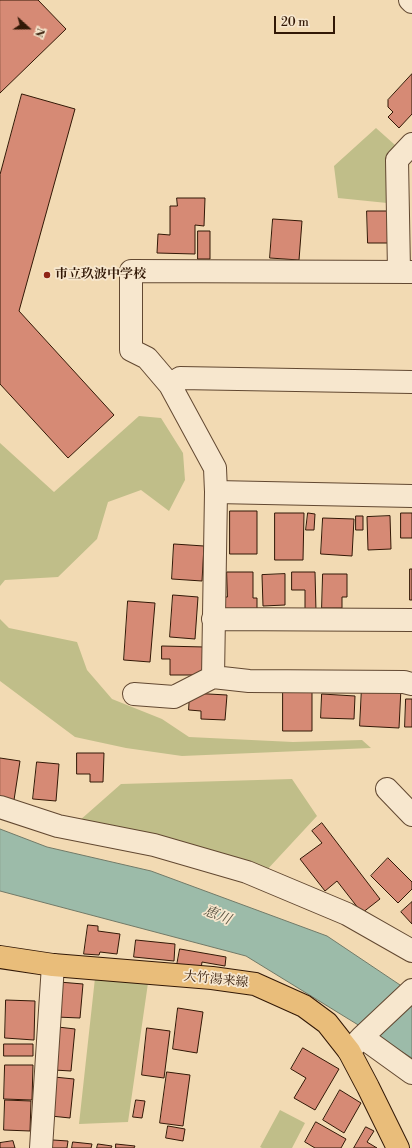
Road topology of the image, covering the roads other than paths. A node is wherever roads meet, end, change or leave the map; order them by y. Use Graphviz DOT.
graph roads {
  1 [pos="412,144"];
  2 [pos="406,272"];
  3 [pos="412,382"];
  4 [pos="170,385"];
  5 [pos="216,492"];
  6 [pos="412,496"];
  7 [pos="213,619"];
  8 [pos="412,620"];
  9 [pos="213,677"];
  10 [pos="412,684"];
  11 [pos="134,694"];
  12 [pos="387,789"];
  13 [pos="0,807"];
  14 [pos="412,815"];
  15 [pos="412,951"];
  16 [pos="0,957"];
  17 [pos="52,965"];
  18 [pos="412,990"];
  19 [pos="359,1040"];
  20 [pos="412,1073"];
  21 [pos="41,1148"];
  22 [pos="398,1148"];
  1 -- 2 [label="street"];
  2 -- 4 [label="street"];
  3 -- 4 [label="street"];
  4 -- 5 [label="street"];
  5 -- 6 [label="street"];
  5 -- 7 [label="street"];
  7 -- 8 [label="street"];
  7 -- 9 [label="street"];
  9 -- 10 [label="street"];
  9 -- 11 [label="street"];
  12 -- 14 [label="street"];
  13 -- 15 [label="street"];
  16 -- 17 [label="main road, 大竹湯来線"];
  17 -- 19 [label="main road, 大竹湯来線"];
  17 -- 21 [label="street"];
  18 -- 19 [label="street"];
  19 -- 20 [label="street"];
  19 -- 22 [label="main road, 大竹湯来線"];
}
